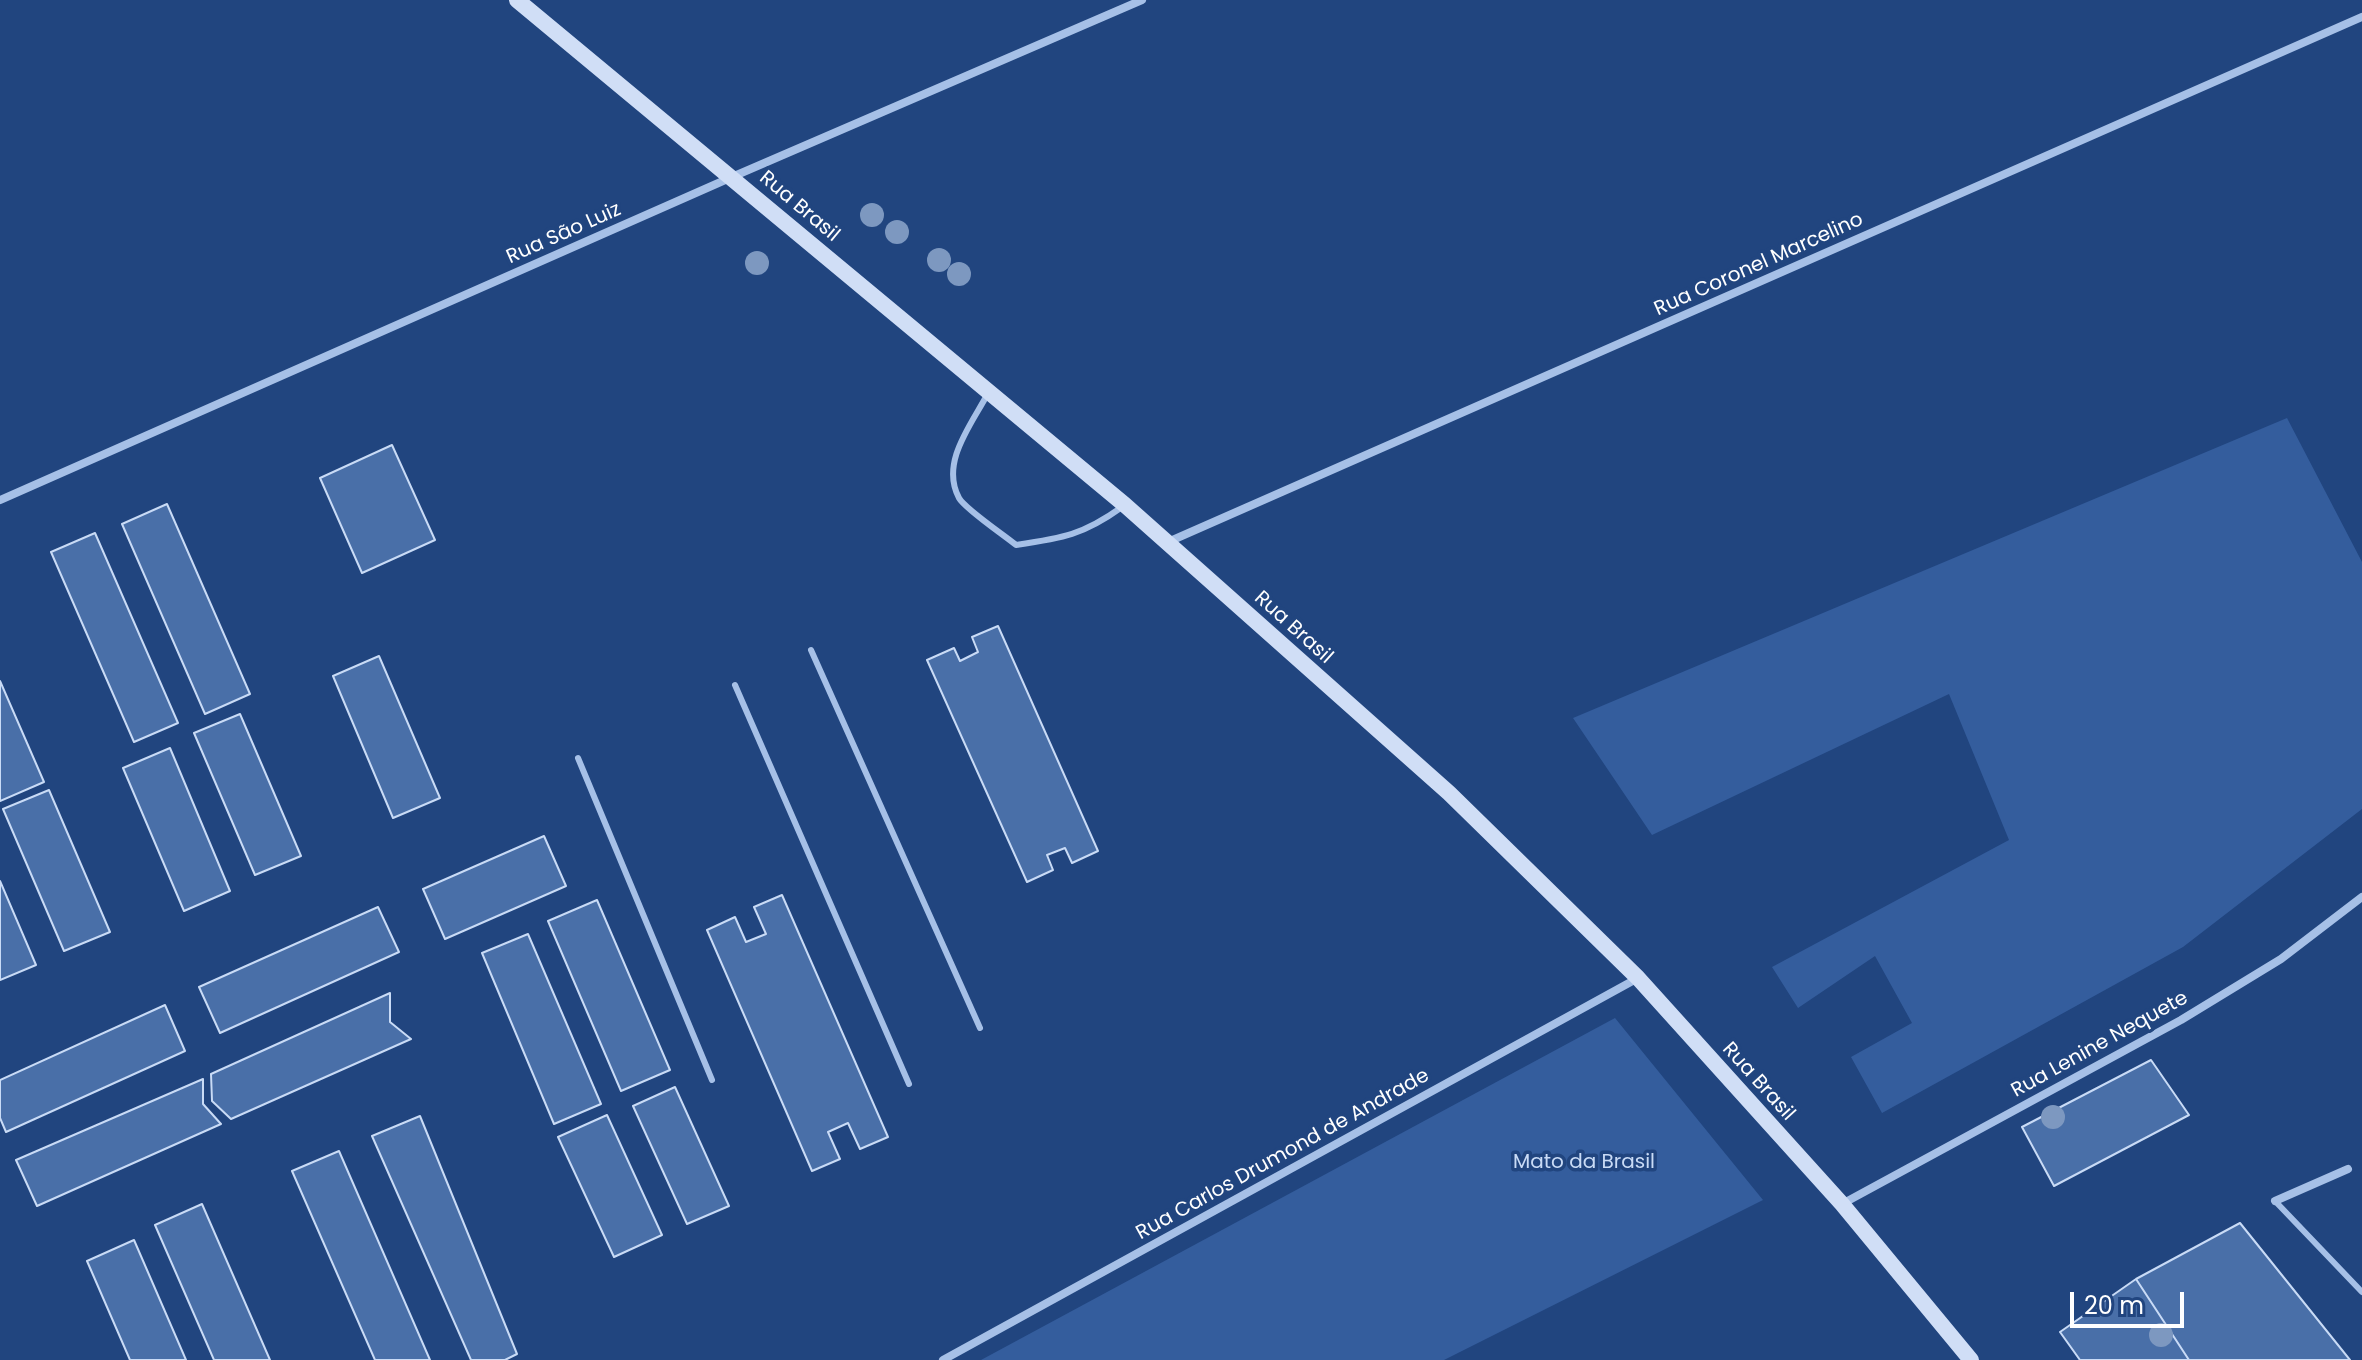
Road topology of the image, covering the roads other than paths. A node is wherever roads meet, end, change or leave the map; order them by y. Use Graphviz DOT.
graph roads {
  1 [pos="517,0"];
  2 [pos="1142,0"];
  3 [pos="2362,17"];
  4 [pos="732,177"];
  5 [pos="989,392"];
  6 [pos="0,500"];
  7 [pos="1125,505"];
  8 [pos="1168,542"];
  9 [pos="811,650"];
  10 [pos="735,685"];
  11 [pos="578,758"];
  12 [pos="2362,897"];
  13 [pos="1638,978"];
  14 [pos="980,1028"];
  15 [pos="712,1080"];
  16 [pos="909,1084"];
  17 [pos="2348,1169"];
  18 [pos="2275,1201"];
  19 [pos="1842,1204"];
  20 [pos="2362,1292"];
  21 [pos="943,1360"];
  22 [pos="1971,1360"];
  1 -- 4 [label="street, Rua Brasil"];
  2 -- 4 [label="street, Rua São Luiz"];
  3 -- 8 [label="street, Rua Coronel Marcelino"];
  4 -- 5 [label="street, Rua Brasil"];
  4 -- 6 [label="street, Rua São Luiz"];
  5 -- 7 [label="street, Rua Brasil"];
  5 -- 7 [label="lane"];
  7 -- 8 [label="street, Rua Brasil"];
  8 -- 13 [label="street, Rua Brasil"];
  9 -- 14 [label="lane"];
  10 -- 16 [label="lane"];
  11 -- 15 [label="lane"];
  12 -- 19 [label="street, Rua Lenine Nequete"];
  13 -- 19 [label="street, Rua Brasil"];
  13 -- 21 [label="street, Rua Carlos Drumond de Andrade"];
  17 -- 18 [label="street"];
  18 -- 20 [label="lane"];
  19 -- 22 [label="street, Rua Brasil"];
}
